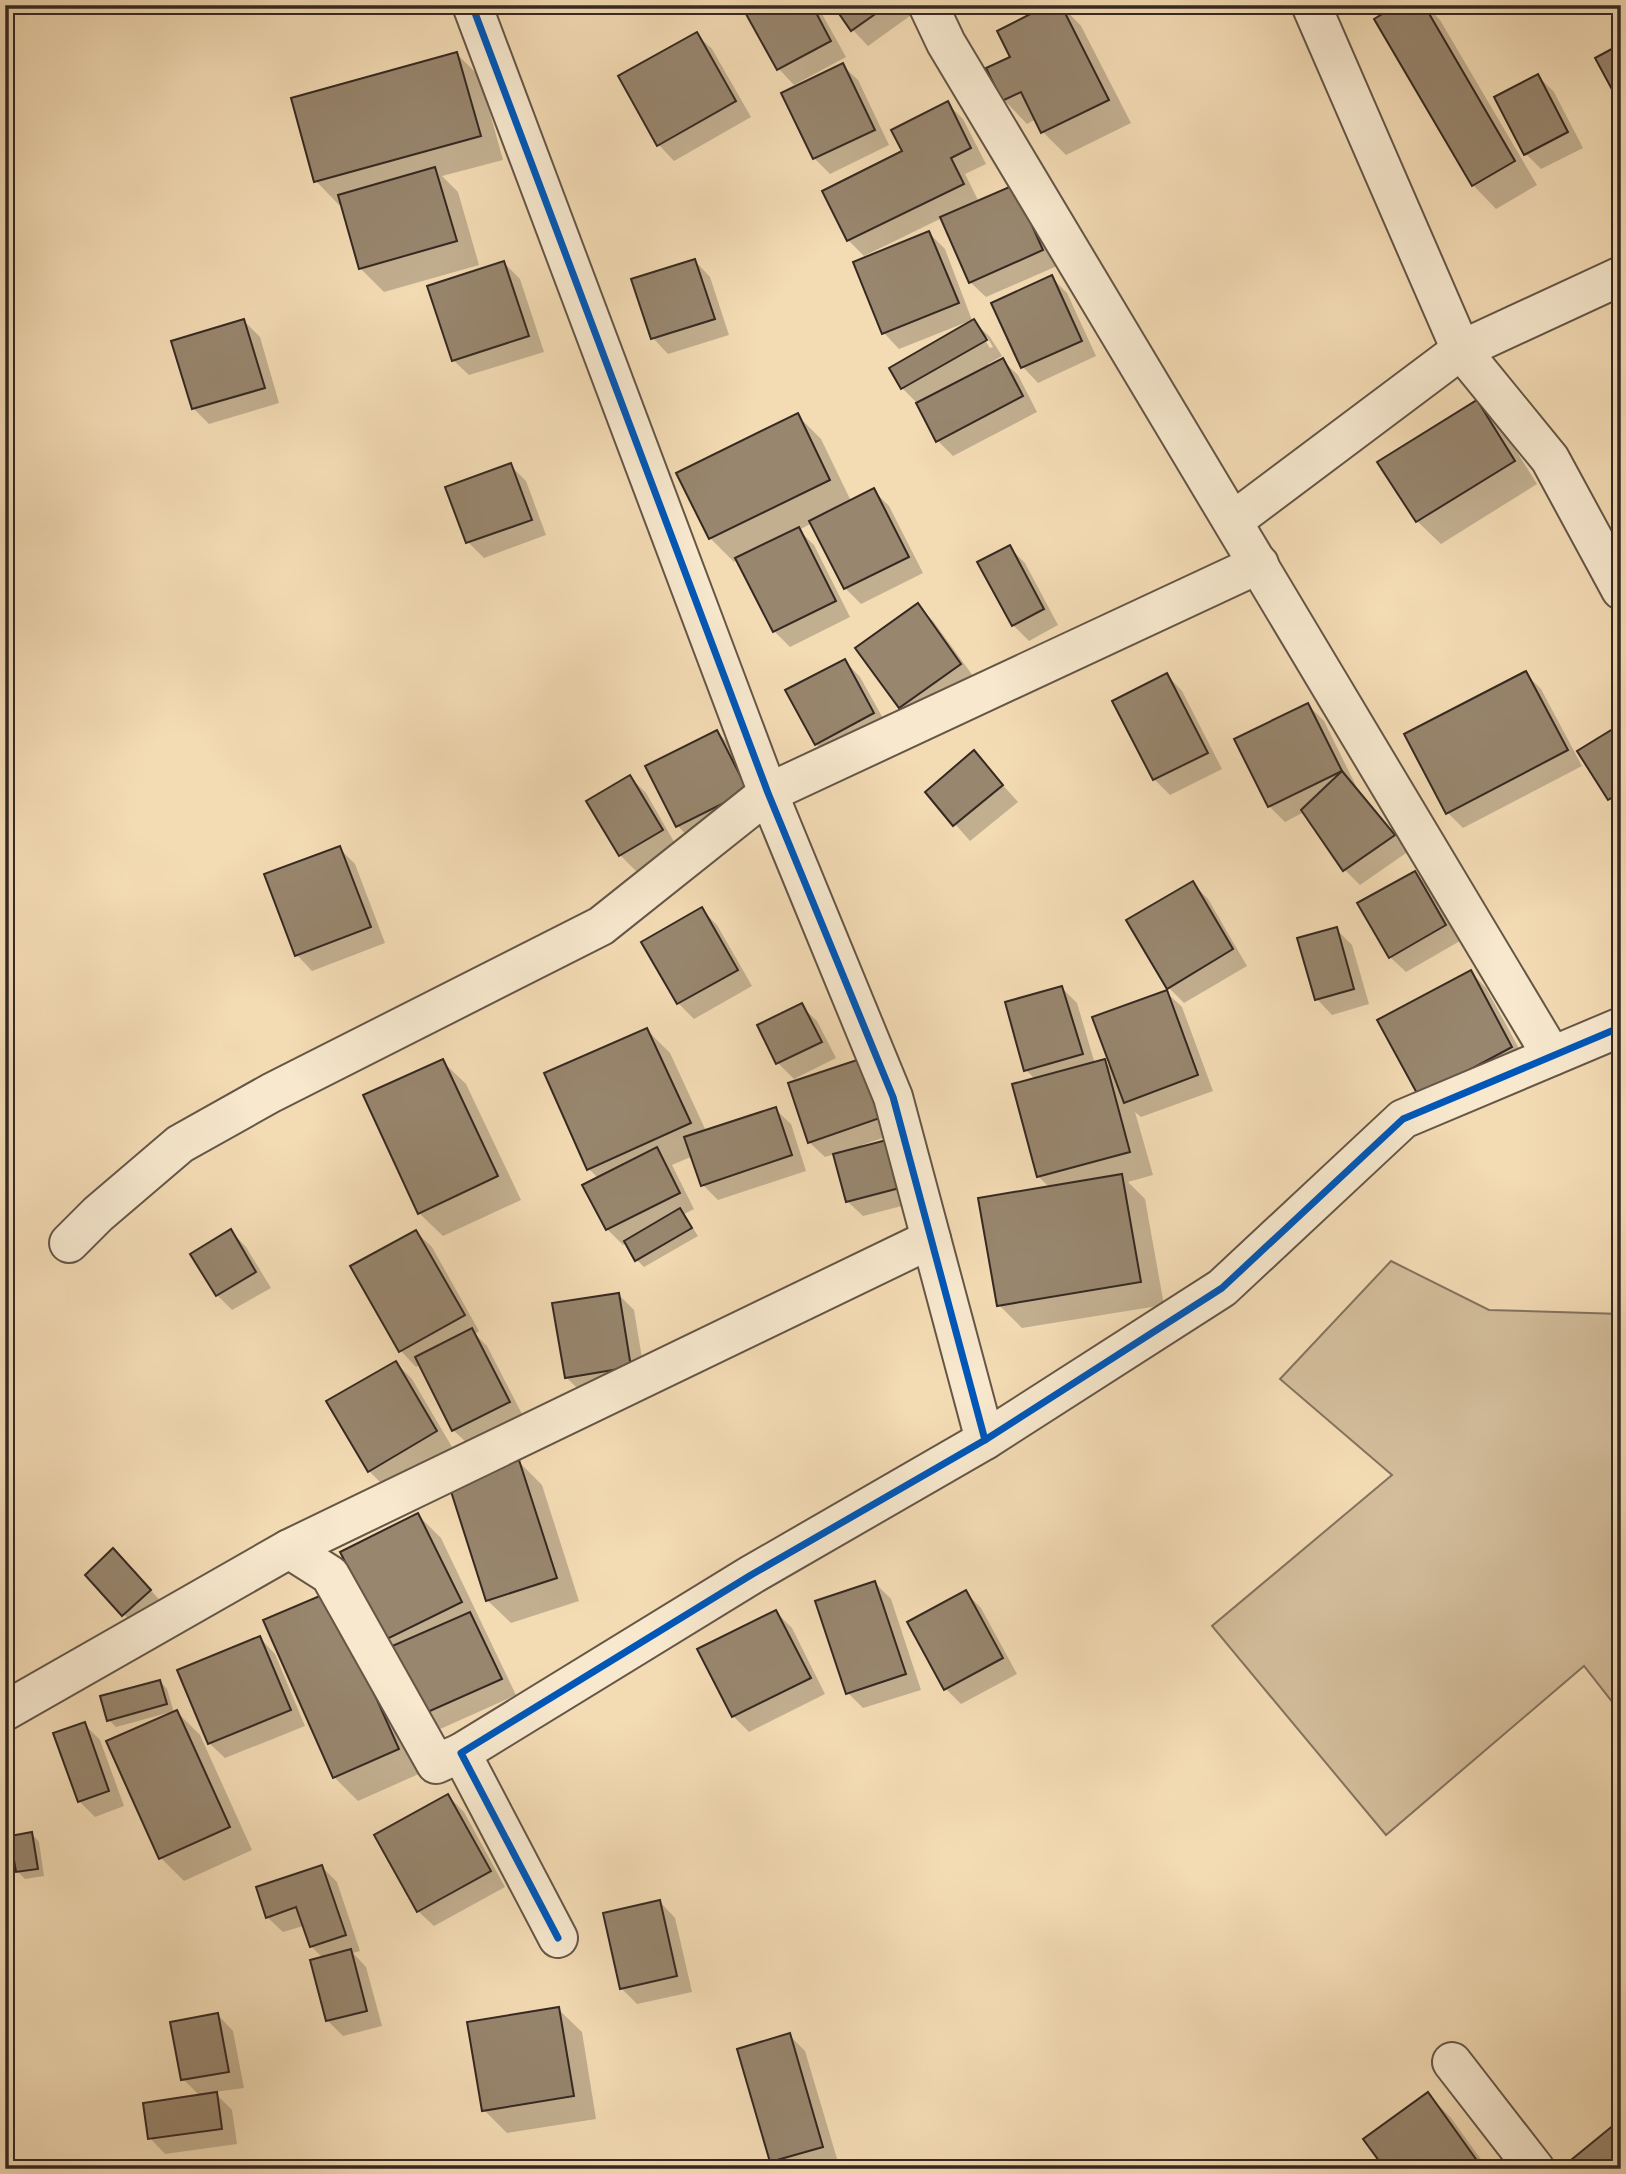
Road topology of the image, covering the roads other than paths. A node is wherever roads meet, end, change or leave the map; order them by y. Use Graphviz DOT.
graph roads {
  1 [pos="472,5"];
  2 [pos="928,5"];
  3 [pos="1311,5"];
  4 [pos="1621,276"];
  5 [pos="1461,350"];
  6 [pos="1233,521"];
  7 [pos="1259,564"];
  8 [pos="1621,590"];
  9 [pos="768,793"];
  10 [pos="1621,1027"];
  11 [pos="1552,1056"];
  12 [pos="931,1239"];
  13 [pos="69,1243"];
  14 [pos="985,1440"];
  15 [pos="289,1549"];
  16 [pos="5,1712"];
  17 [pos="461,1753"];
  18 [pos="558,1938"];
  19 [pos="1452,2062"];
  20 [pos="1535,2169"];
  1 -- 9 [label="street"];
  2 -- 6 [label="street"];
  3 -- 5 [label="street"];
  4 -- 5 [label="street"];
  5 -- 6 [label="street"];
  5 -- 8 [label="street"];
  6 -- 7 [label="street"];
  7 -- 9 [label="street"];
  7 -- 11 [label="street"];
  9 -- 12 [label="street"];
  9 -- 13 [label="street"];
  10 -- 11 [label="street"];
  11 -- 14 [label="street"];
  12 -- 14 [label="street"];
  12 -- 15 [label="street"];
  14 -- 17 [label="street"];
  15 -- 16 [label="street"];
  15 -- 17 [label="street"];
  17 -- 18 [label="street"];
  19 -- 20 [label="street"];
}
